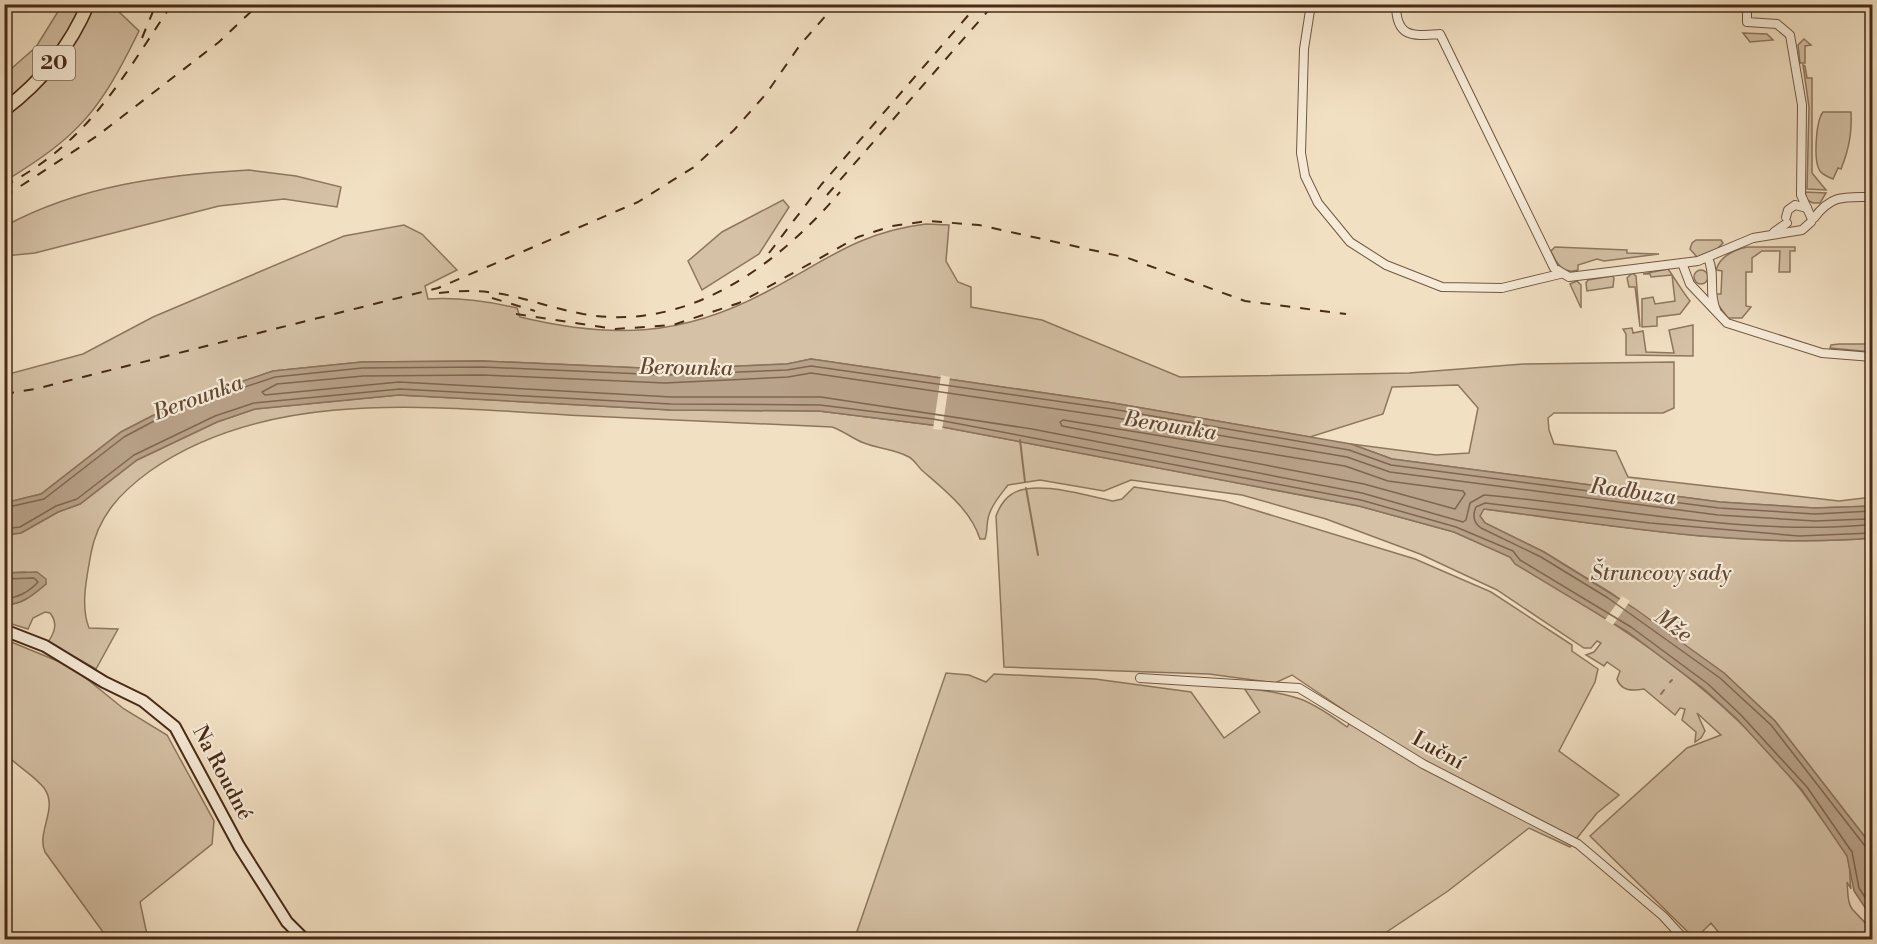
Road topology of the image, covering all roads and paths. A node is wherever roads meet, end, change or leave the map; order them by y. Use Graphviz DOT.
graph roads {
  1 [pos="88,4"];
  2 [pos="1311,4"];
  3 [pos="1396,4"];
  4 [pos="1747,4"];
  5 [pos="4,110"];
  6 [pos="1801,195"];
  7 [pos="1872,197"];
  8 [pos="1795,205"];
  9 [pos="1807,208"];
  10 [pos="1820,209"];
  11 [pos="1812,219"];
  12 [pos="1786,220"];
  13 [pos="1798,231"];
  14 [pos="1765,236"];
  15 [pos="1708,258"];
  16 [pos="1682,263"];
  17 [pos="1560,274"];
  18 [pos="1718,314"];
  19 [pos="1872,357"];
  20 [pos="4,630"];
  21 [pos="1140,678"];
  22 [pos="305,939"];
  23 [pos="1685,939"];
  1 -- 5 [label="main road, 20"];
  2 -- 17 [label="street"];
  3 -- 17 [label="street"];
  4 -- 6 [label="street"];
  6 -- 8 [label="street"];
  6 -- 9 [label="street"];
  7 -- 10 [label="street"];
  8 -- 9 [label="street"];
  8 -- 12 [label="street"];
  9 -- 10 [label="street"];
  9 -- 11 [label="street"];
  10 -- 11 [label="street"];
  11 -- 13 [label="street"];
  12 -- 13 [label="street"];
  12 -- 14 [label="street"];
  13 -- 14 [label="street"];
  14 -- 15 [label="street"];
  15 -- 16 [label="street"];
  15 -- 18 [label="street"];
  16 -- 17 [label="street"];
  16 -- 18 [label="street"];
  18 -- 19 [label="street"];
  20 -- 22 [label="street, Na Roudné"];
  21 -- 23 [label="street, Luční"];
}
